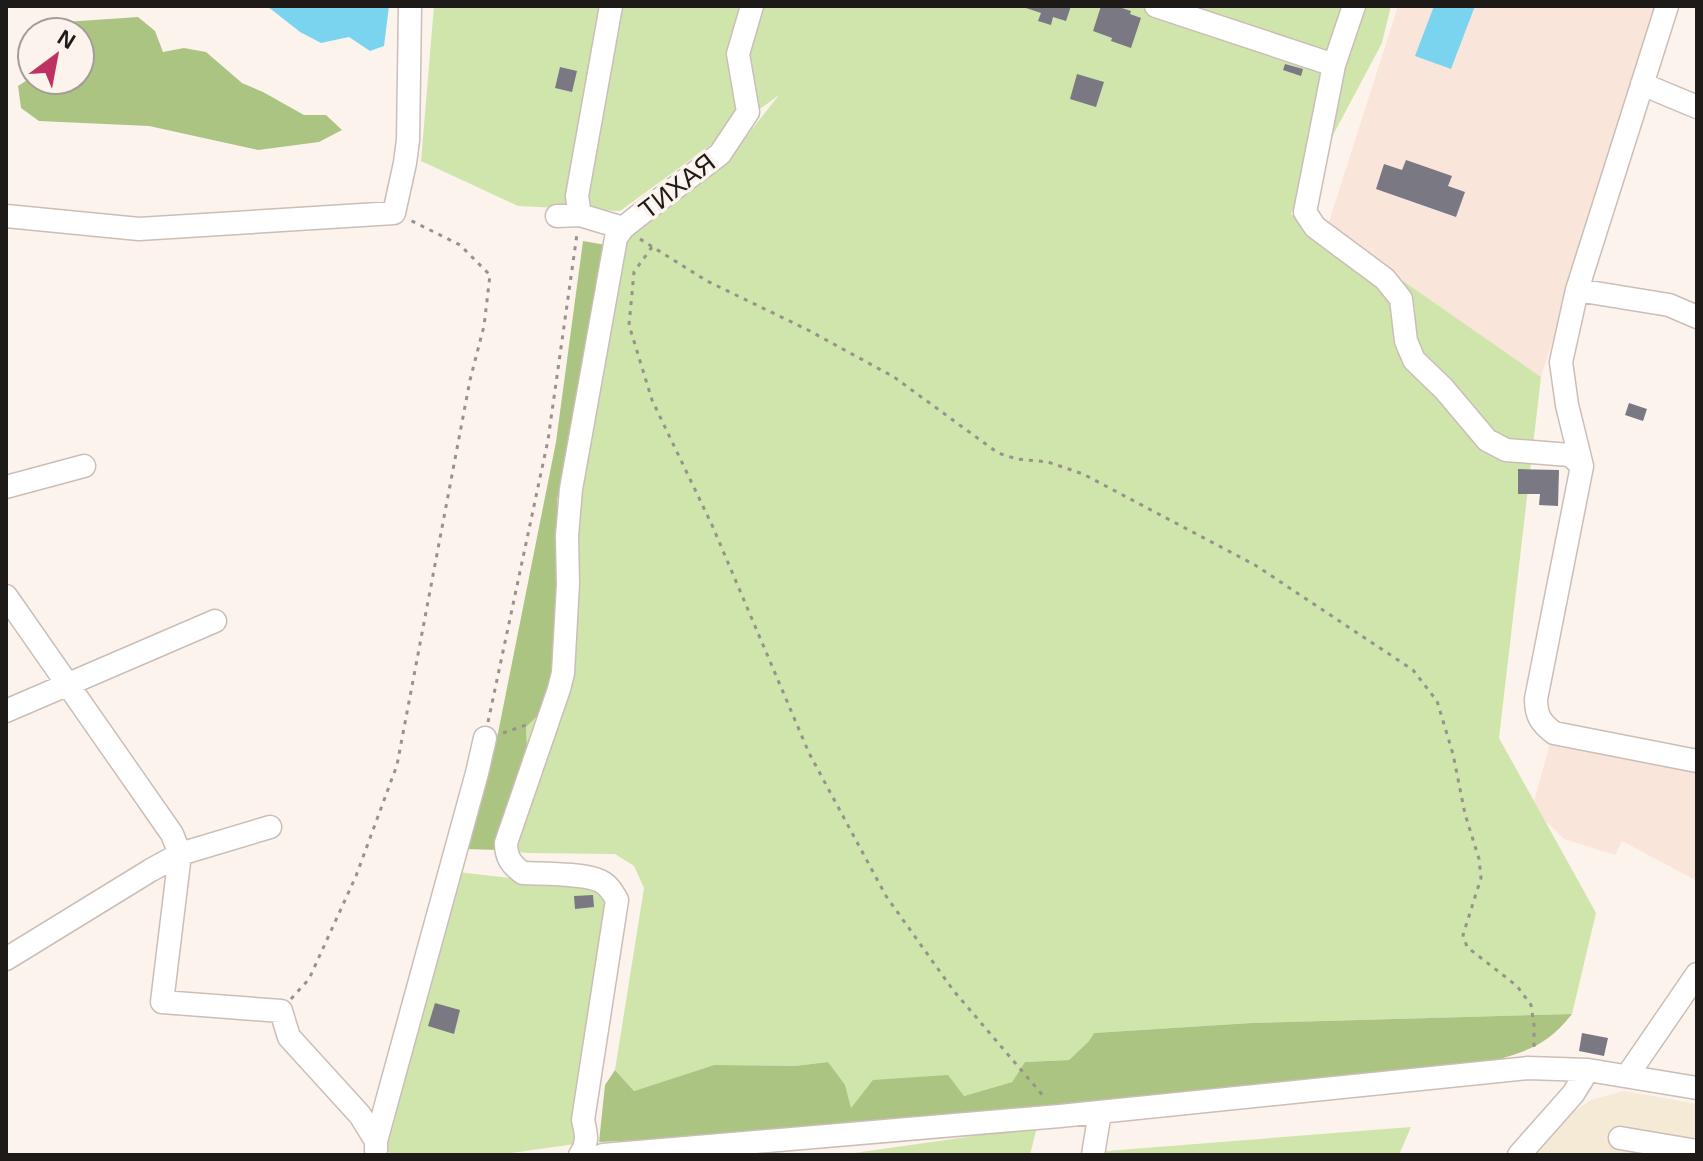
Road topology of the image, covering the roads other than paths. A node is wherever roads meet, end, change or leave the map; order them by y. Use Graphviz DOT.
graph roads {
  1 [pos="410,6"];
  2 [pos="611,6"];
  3 [pos="752,6"];
  4 [pos="1156,6"];
  5 [pos="1354,6"];
  6 [pos="1667,6"];
  7 [pos="1334,65"];
  8 [pos="1642,84"];
  9 [pos="1697,107"];
  10 [pos="580,215"];
  11 [pos="6,216"];
  12 [pos="557,216"];
  13 [pos="623,228"];
  14 [pos="1577,290"];
  15 [pos="1697,317"];
  16 [pos="84,466"];
  17 [pos="1582,466"];
  18 [pos="6,487"];
  19 [pos="6,596"];
  20 [pos="215,621"];
  21 [pos="68,685"];
  22 [pos="6,711"];
  23 [pos="485,738"];
  24 [pos="1697,761"];
  25 [pos="270,827"];
  26 [pos="180,854"];
  27 [pos="6,959"];
  28 [pos="1697,974"];
  29 [pos="1588,1070"];
  30 [pos="1627,1076"];
  31 [pos="1697,1088"];
  32 [pos="1100,1112"];
  33 [pos="1620,1138"];
  34 [pos="376,1148"];
  35 [pos="1697,1151"];
  36 [pos="580,1155"];
  37 [pos="603,1155"];
  38 [pos="1093,1155"];
  39 [pos="1519,1155"];
  1 -- 11 [label="street"];
  2 -- 10 [label="street"];
  3 -- 13 [label="street, ТИХАЯ"];
  4 -- 7 [label="street"];
  5 -- 7 [label="street"];
  6 -- 8 [label="street"];
  7 -- 17 [label="street"];
  8 -- 9 [label="street"];
  8 -- 14 [label="street"];
  10 -- 12 [label="street"];
  10 -- 13 [label="street"];
  13 -- 36 [label="street"];
  14 -- 15 [label="street"];
  14 -- 17 [label="street"];
  16 -- 18 [label="street"];
  17 -- 24 [label="street"];
  19 -- 21 [label="street"];
  20 -- 21 [label="street"];
  21 -- 22 [label="street"];
  21 -- 26 [label="street"];
  23 -- 34 [label="street"];
  25 -- 26 [label="street"];
  26 -- 27 [label="street"];
  26 -- 34 [label="street"];
  28 -- 30 [label="street"];
  29 -- 30 [label="street"];
  29 -- 32 [label="street"];
  29 -- 39 [label="street"];
  30 -- 31 [label="street"];
  32 -- 37 [label="street"];
  32 -- 38 [label="street"];
  33 -- 35 [label="street"];
}
